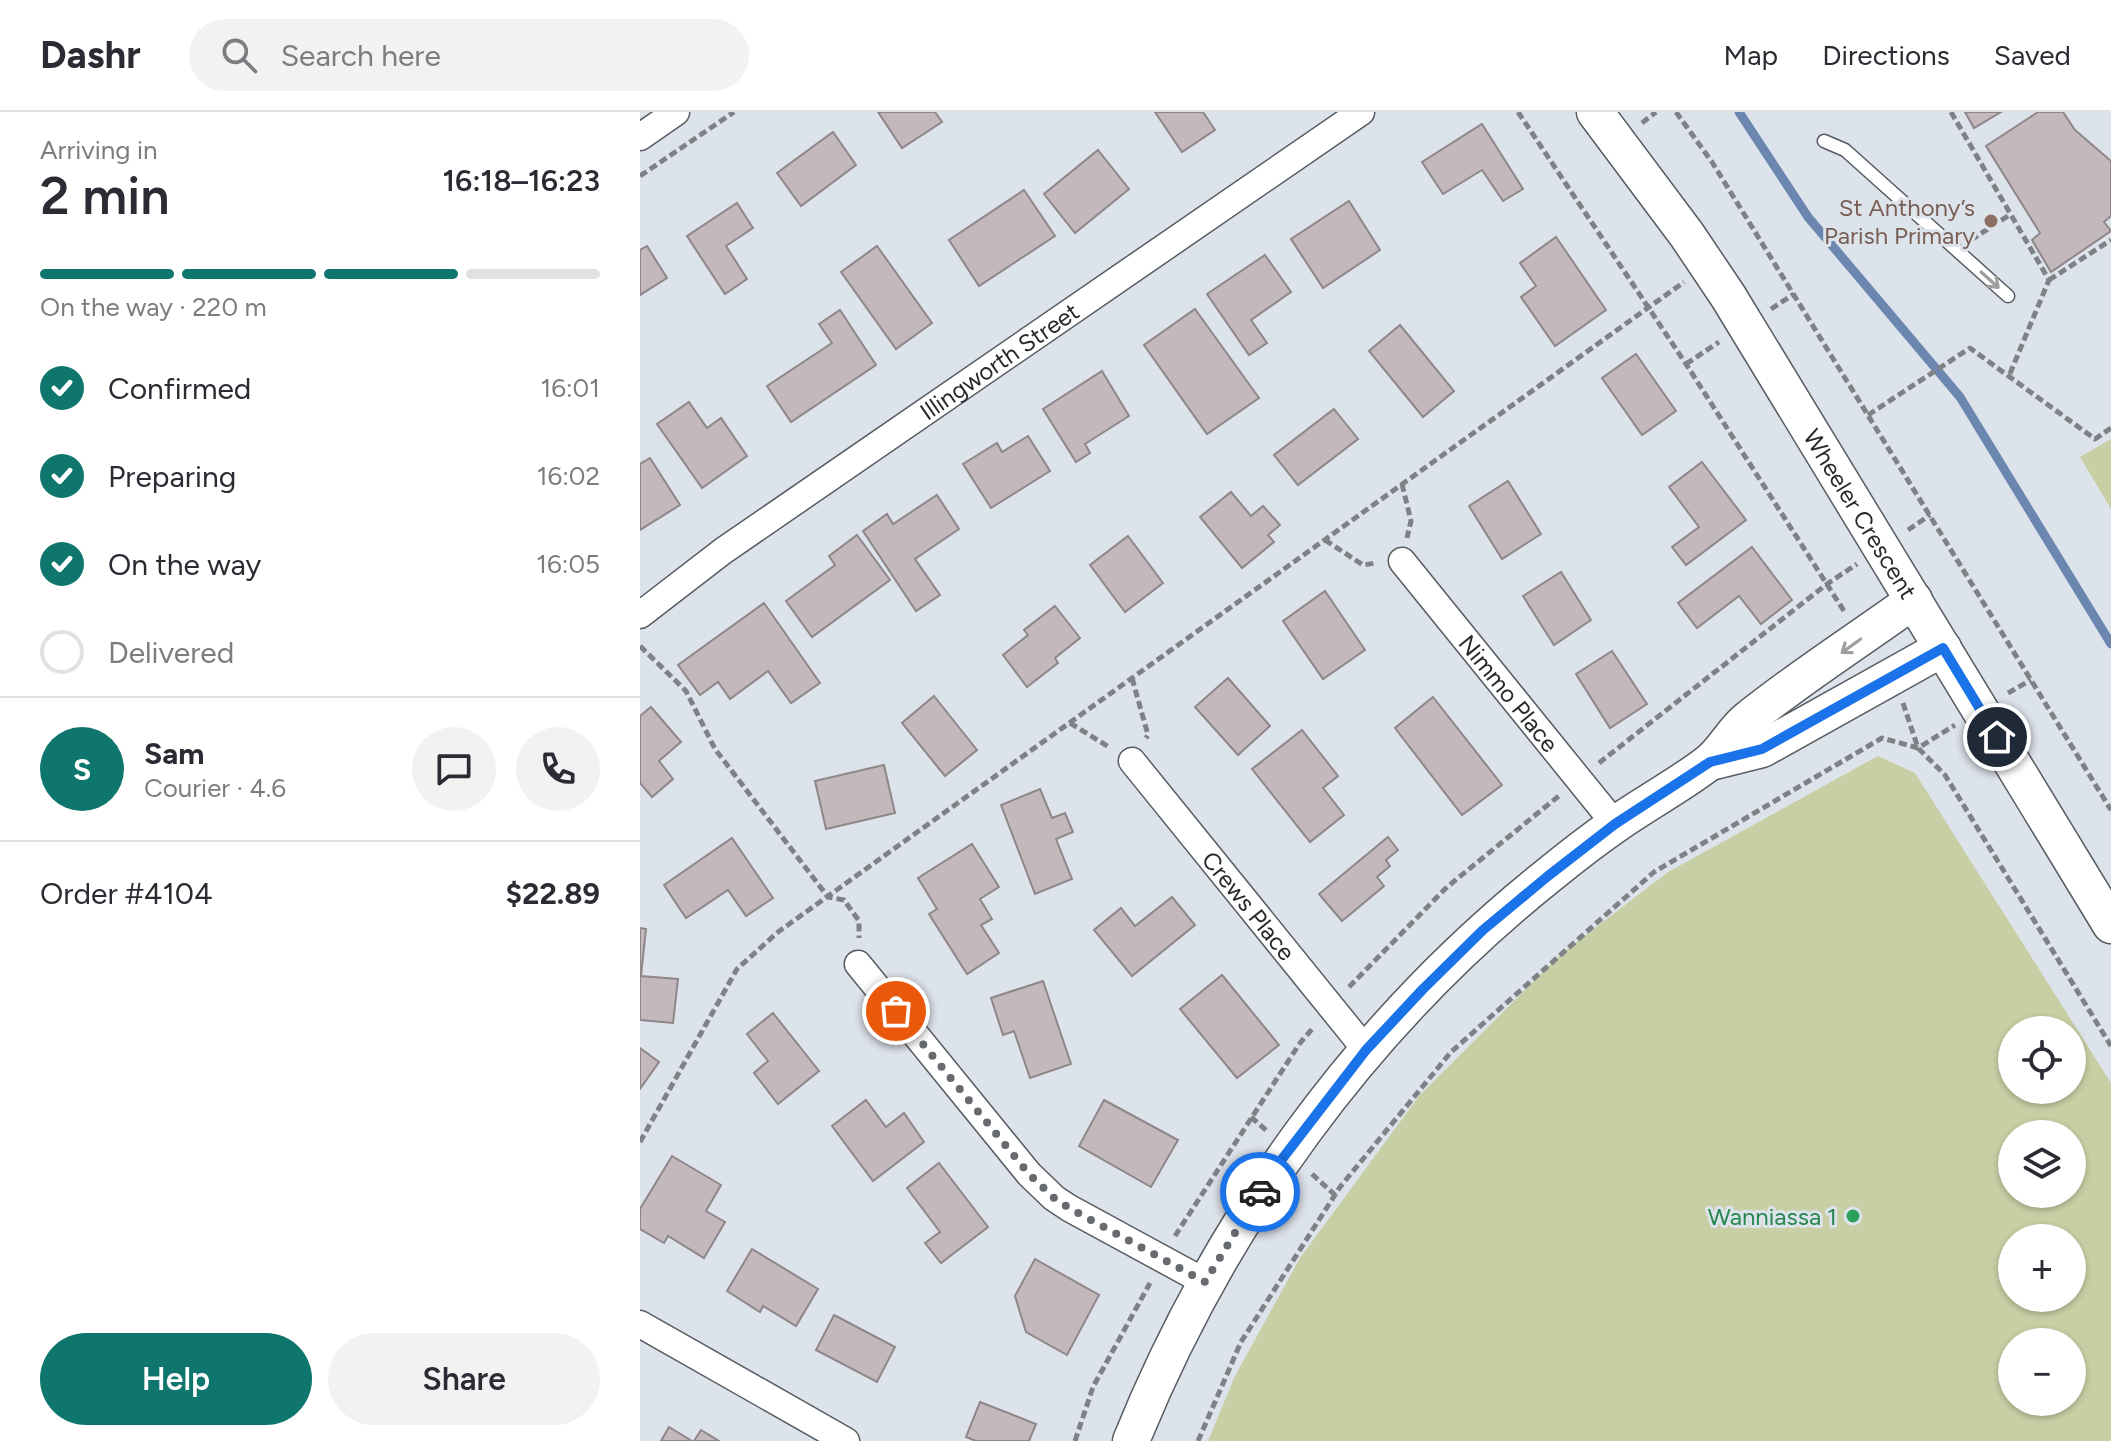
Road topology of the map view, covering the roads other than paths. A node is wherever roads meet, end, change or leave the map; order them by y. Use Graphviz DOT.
graph roads {
  1 [pos="676,112"];
  2 [pos="1361,112"];
  3 [pos="1595,112"];
  4 [pos="640,137"];
  5 [pos="1824,141"];
  6 [pos="2008,296"];
  7 [pos="1402,561"];
  8 [pos="1914,600"];
  9 [pos="640,615"];
  10 [pos="1943,648"];
  11 [pos="1132,761"];
  12 [pos="1710,762"];
  13 [pos="1615,824"];
  14 [pos="2111,925"];
  15 [pos="858,964"];
  16 [pos="1366,1050"];
  17 [pos="1205,1282"];
  18 [pos="640,1324"];
  19 [pos="846,1441"];
  20 [pos="1131,1441"];
  1 -- 4 [label="street"];
  2 -- 9 [label="street, Illingworth Street"];
  3 -- 8 [label="street, Wheeler Crescent"];
  5 -- 6 [label="lane, one-way"];
  7 -- 13 [label="street, Nimmo Place"];
  8 -- 10 [label="street, Wheeler Crescent"];
  8 -- 12 [label="street, one-way"];
  10 -- 12 [label="street"];
  10 -- 14 [label="street, Wheeler Crescent"];
  11 -- 16 [label="street, Crews Place"];
  12 -- 13 [label="street"];
  13 -- 16 [label="street"];
  15 -- 17 [label="street"];
  16 -- 17 [label="street"];
  17 -- 20 [label="street"];
  18 -- 19 [label="street"];
}
